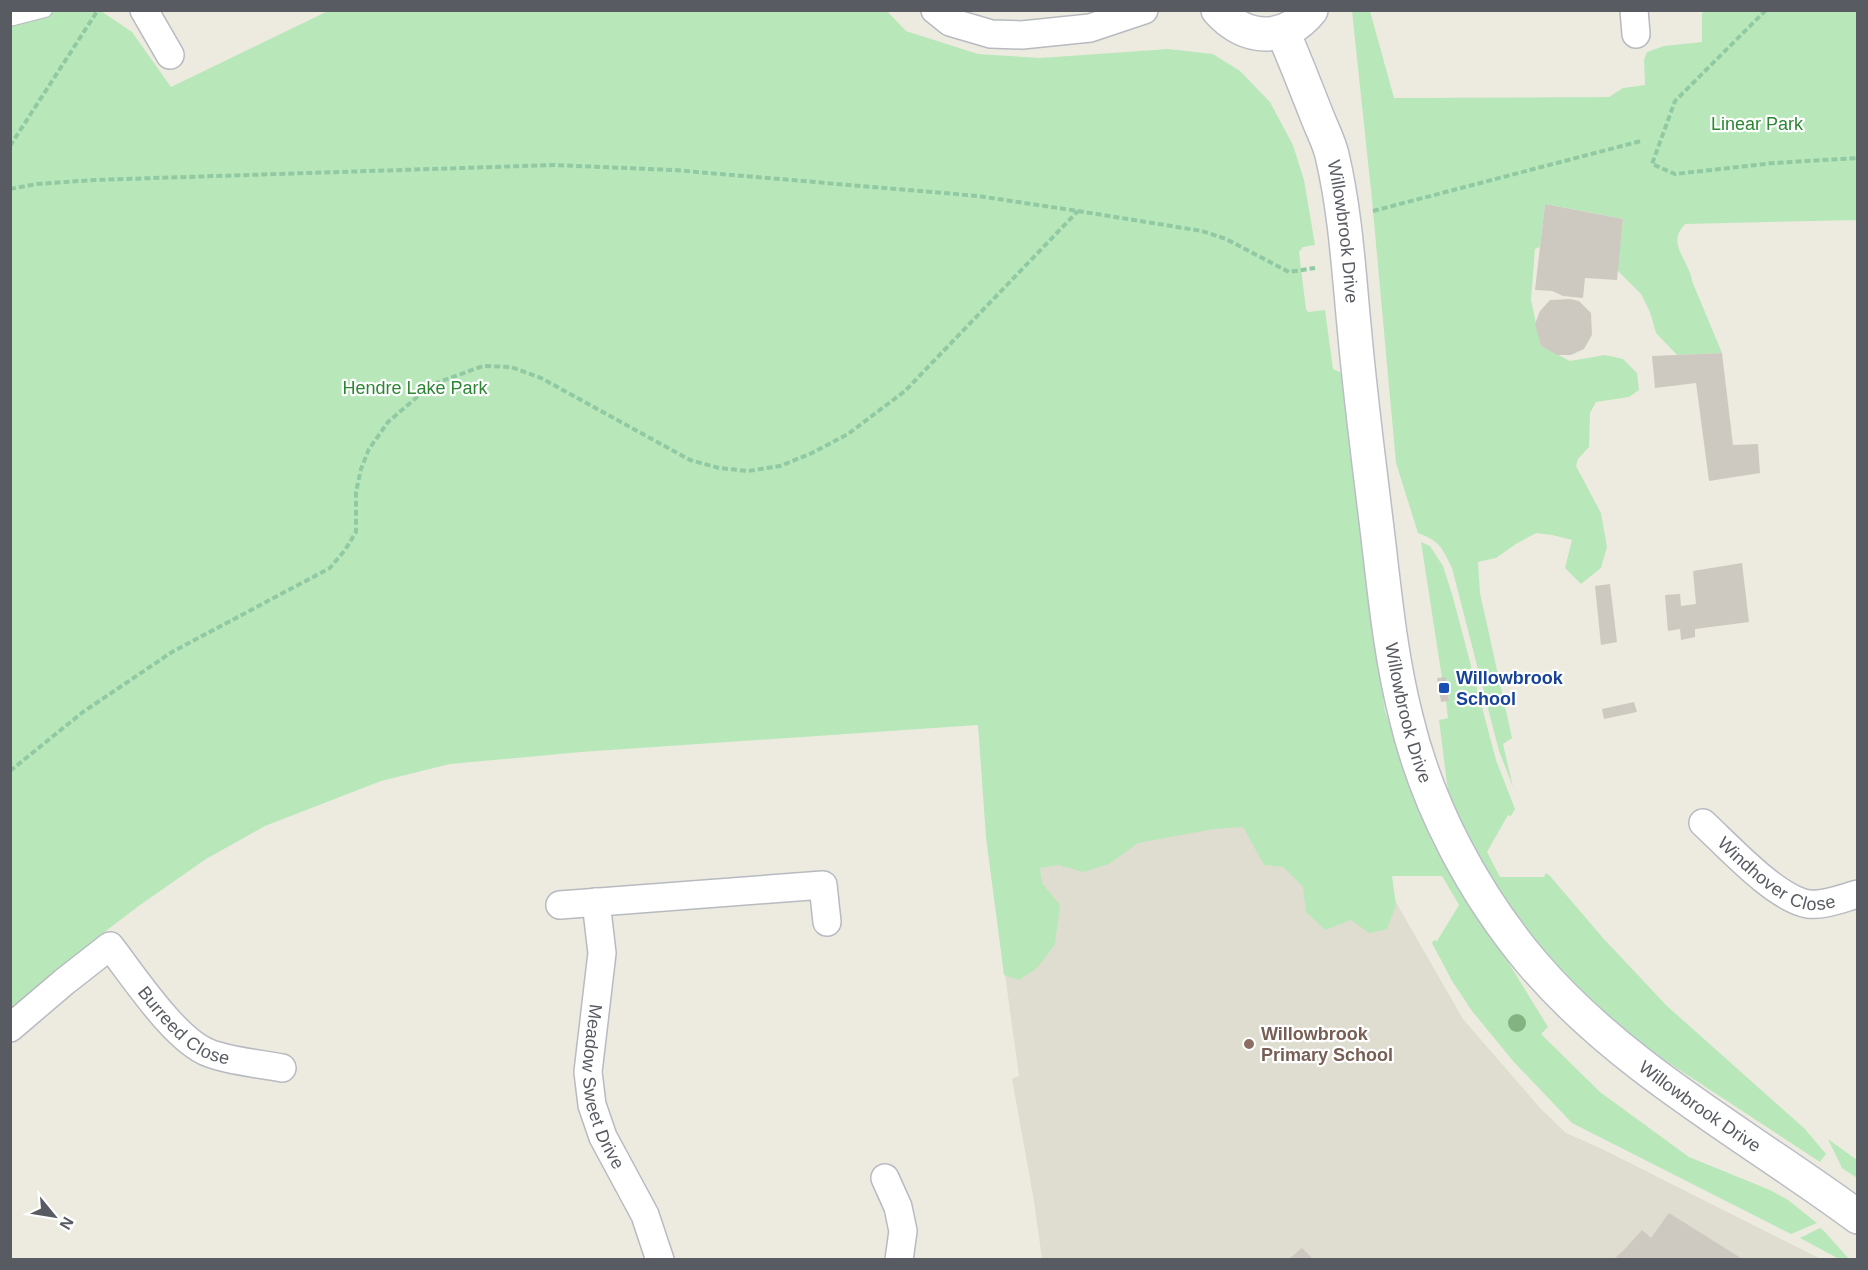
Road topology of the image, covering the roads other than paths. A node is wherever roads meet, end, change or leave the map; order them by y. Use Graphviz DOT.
graph roads {
  1 [pos="45,10"];
  2 [pos="144,10"];
  3 [pos="935,10"];
  4 [pos="1144,10"];
  5 [pos="1218,10"];
  6 [pos="1311,10"];
  7 [pos="10,19"];
  8 [pos="1283,32"];
  9 [pos="170,55"];
  10 [pos="1703,823"];
  11 [pos="1857,894"];
  12 [pos="596,902"];
  13 [pos="560,905"];
  14 [pos="827,922"];
  15 [pos="10,1028"];
  16 [pos="282,1068"];
  17 [pos="885,1178"];
  18 [pos="1857,1216"];
  19 [pos="660,1260"];
  20 [pos="899,1260"];
  1 -- 7 [label="lane"];
  2 -- 9 [label="street"];
  3 -- 4 [label="street"];
  5 -- 8 [label="street"];
  6 -- 8 [label="street"];
  8 -- 18 [label="street, Willowbrook Drive"];
  10 -- 11 [label="street, Windhover Close"];
  12 -- 13 [label="street"];
  12 -- 14 [label="street"];
  12 -- 19 [label="street, Meadow Sweet Drive"];
  15 -- 16 [label="street, Burreed Close"];
  17 -- 20 [label="street"];
}
